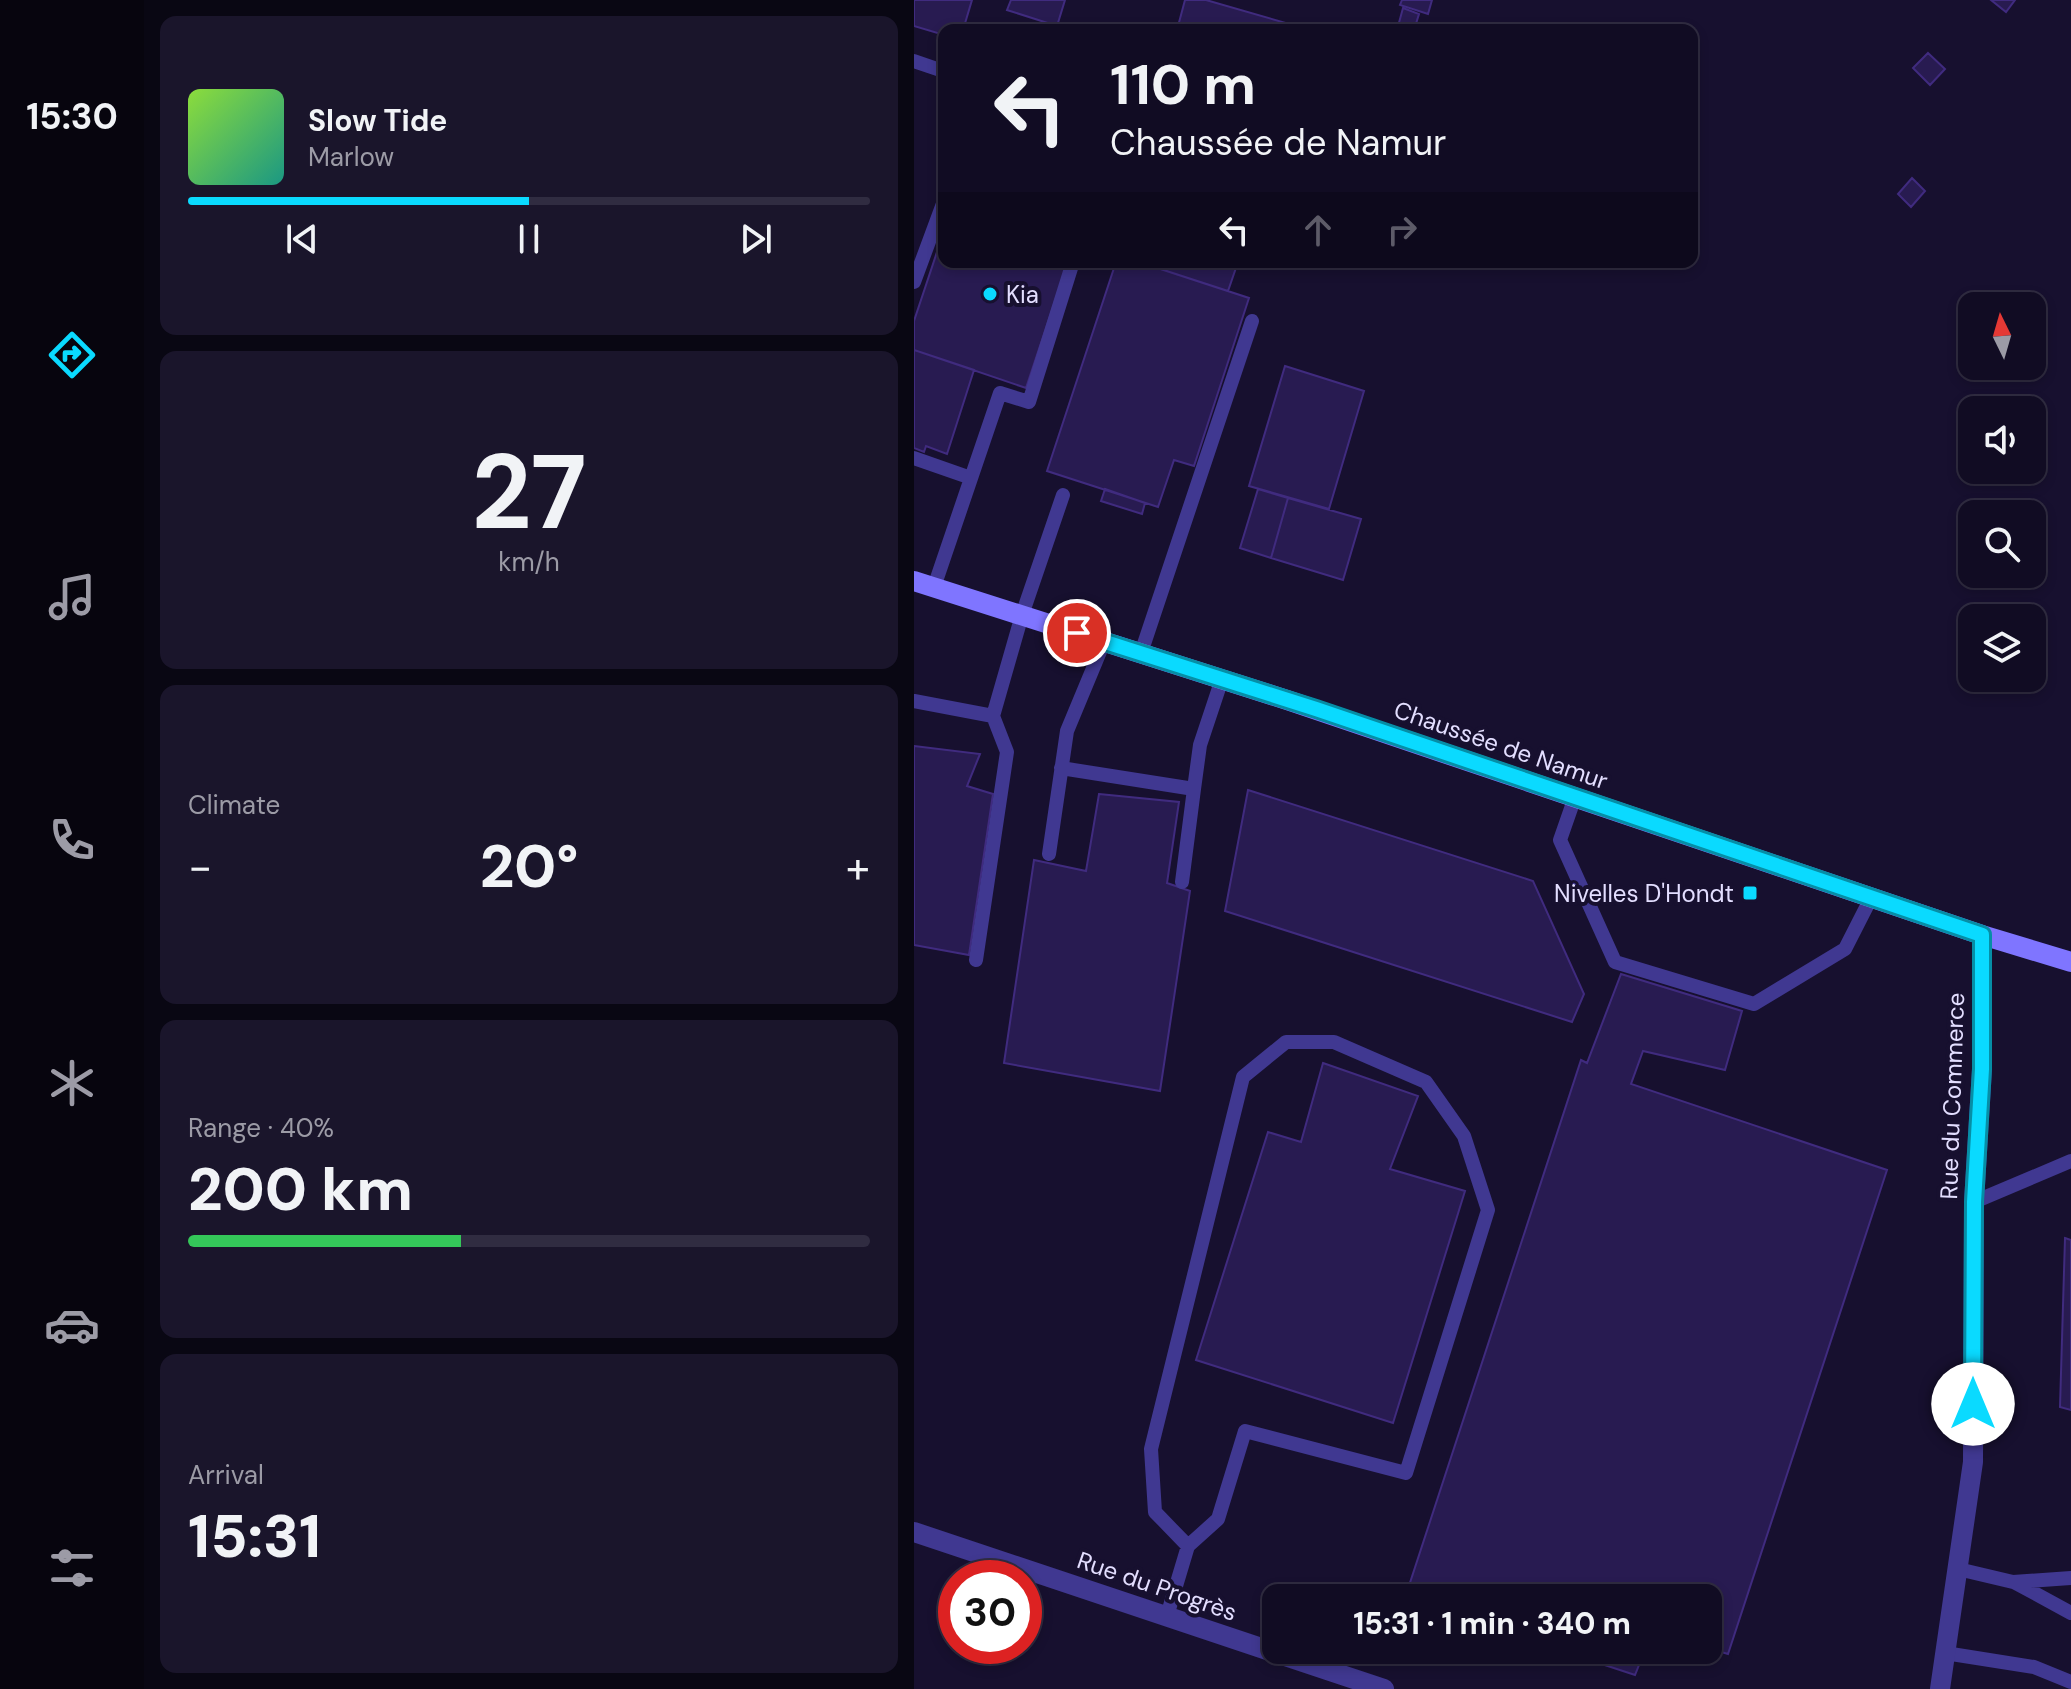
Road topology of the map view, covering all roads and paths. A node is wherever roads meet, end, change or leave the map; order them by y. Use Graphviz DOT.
graph roads {
  1 [pos="914,61"];
  2 [pos="938,69"];
  3 [pos="938,217"];
  4 [pos="1071,268"];
  5 [pos="914,282"];
  6 [pos="1252,321"];
  7 [pos="914,458"];
  8 [pos="971,478"];
  9 [pos="1063,495"];
  10 [pos="914,581"];
  11 [pos="934,587"];
  12 [pos="1022,615"];
  13 [pos="1104,642"];
  14 [pos="1141,653"];
  15 [pos="1222,679"];
  16 [pos="914,701"];
  17 [pos="993,716"];
  18 [pos="1061,768"];
  19 [pos="1194,789"];
  20 [pos="1575,797"];
  21 [pos="1049,854"];
  22 [pos="1182,882"];
  23 [pos="1871,898"];
  24 [pos="1982,935"];
  25 [pos="976,960"];
  26 [pos="2071,962"];
  27 [pos="2071,1161"];
  28 [pos="1974,1202"];
  29 [pos="914,1532"];
  30 [pos="1188,1546"];
  31 [pos="1958,1569"];
  32 [pos="2071,1578"];
  33 [pos="2013,1582"];
  34 [pos="2071,1613"];
  35 [pos="1167,1616"];
  36 [pos="1945,1653"];
  37 [pos="2071,1682"];
  38 [pos="1384,1689"];
  39 [pos="1940,1689"];
  1 -- 2 [label="lane"];
  3 -- 5 [label="lane"];
  4 -- 8 [label="lane"];
  6 -- 14 [label="lane"];
  7 -- 8 [label="lane"];
  8 -- 11 [label="lane"];
  9 -- 12 [label="lane"];
  10 -- 11 [label="main road, Chaussée de Namur"];
  11 -- 12 [label="main road, Chaussée de Namur"];
  12 -- 13 [label="main road, Chaussée de Namur"];
  12 -- 17 [label="lane"];
  13 -- 14 [label="main road, Chaussée de Namur"];
  13 -- 18 [label="lane"];
  14 -- 15 [label="main road, Chaussée de Namur"];
  15 -- 19 [label="lane"];
  15 -- 20 [label="main road, Chaussée de Namur"];
  16 -- 17 [label="lane"];
  17 -- 25 [label="lane"];
  18 -- 19 [label="lane"];
  18 -- 21 [label="lane"];
  19 -- 22 [label="lane"];
  20 -- 23 [label="main road, Chaussée de Namur"];
  20 -- 23 [label="lane"];
  23 -- 24 [label="main road, Chaussée de Namur"];
  24 -- 26 [label="main road, Chaussée de Namur"];
  24 -- 28 [label="street, Rue du Commerce"];
  27 -- 28 [label="lane"];
  28 -- 31 [label="street, Rue du Commerce"];
  29 -- 35 [label="street, Rue du Progrès"];
  30 -- 30 [label="lane"];
  30 -- 35 [label="lane"];
  31 -- 33 [label="lane"];
  31 -- 36 [label="street, Rue du Commerce"];
  32 -- 33 [label="lane"];
  33 -- 34 [label="lane"];
  35 -- 38 [label="street, Rue du Progrès"];
  36 -- 37 [label="lane"];
  36 -- 39 [label="street, Rue du Commerce"];
}
